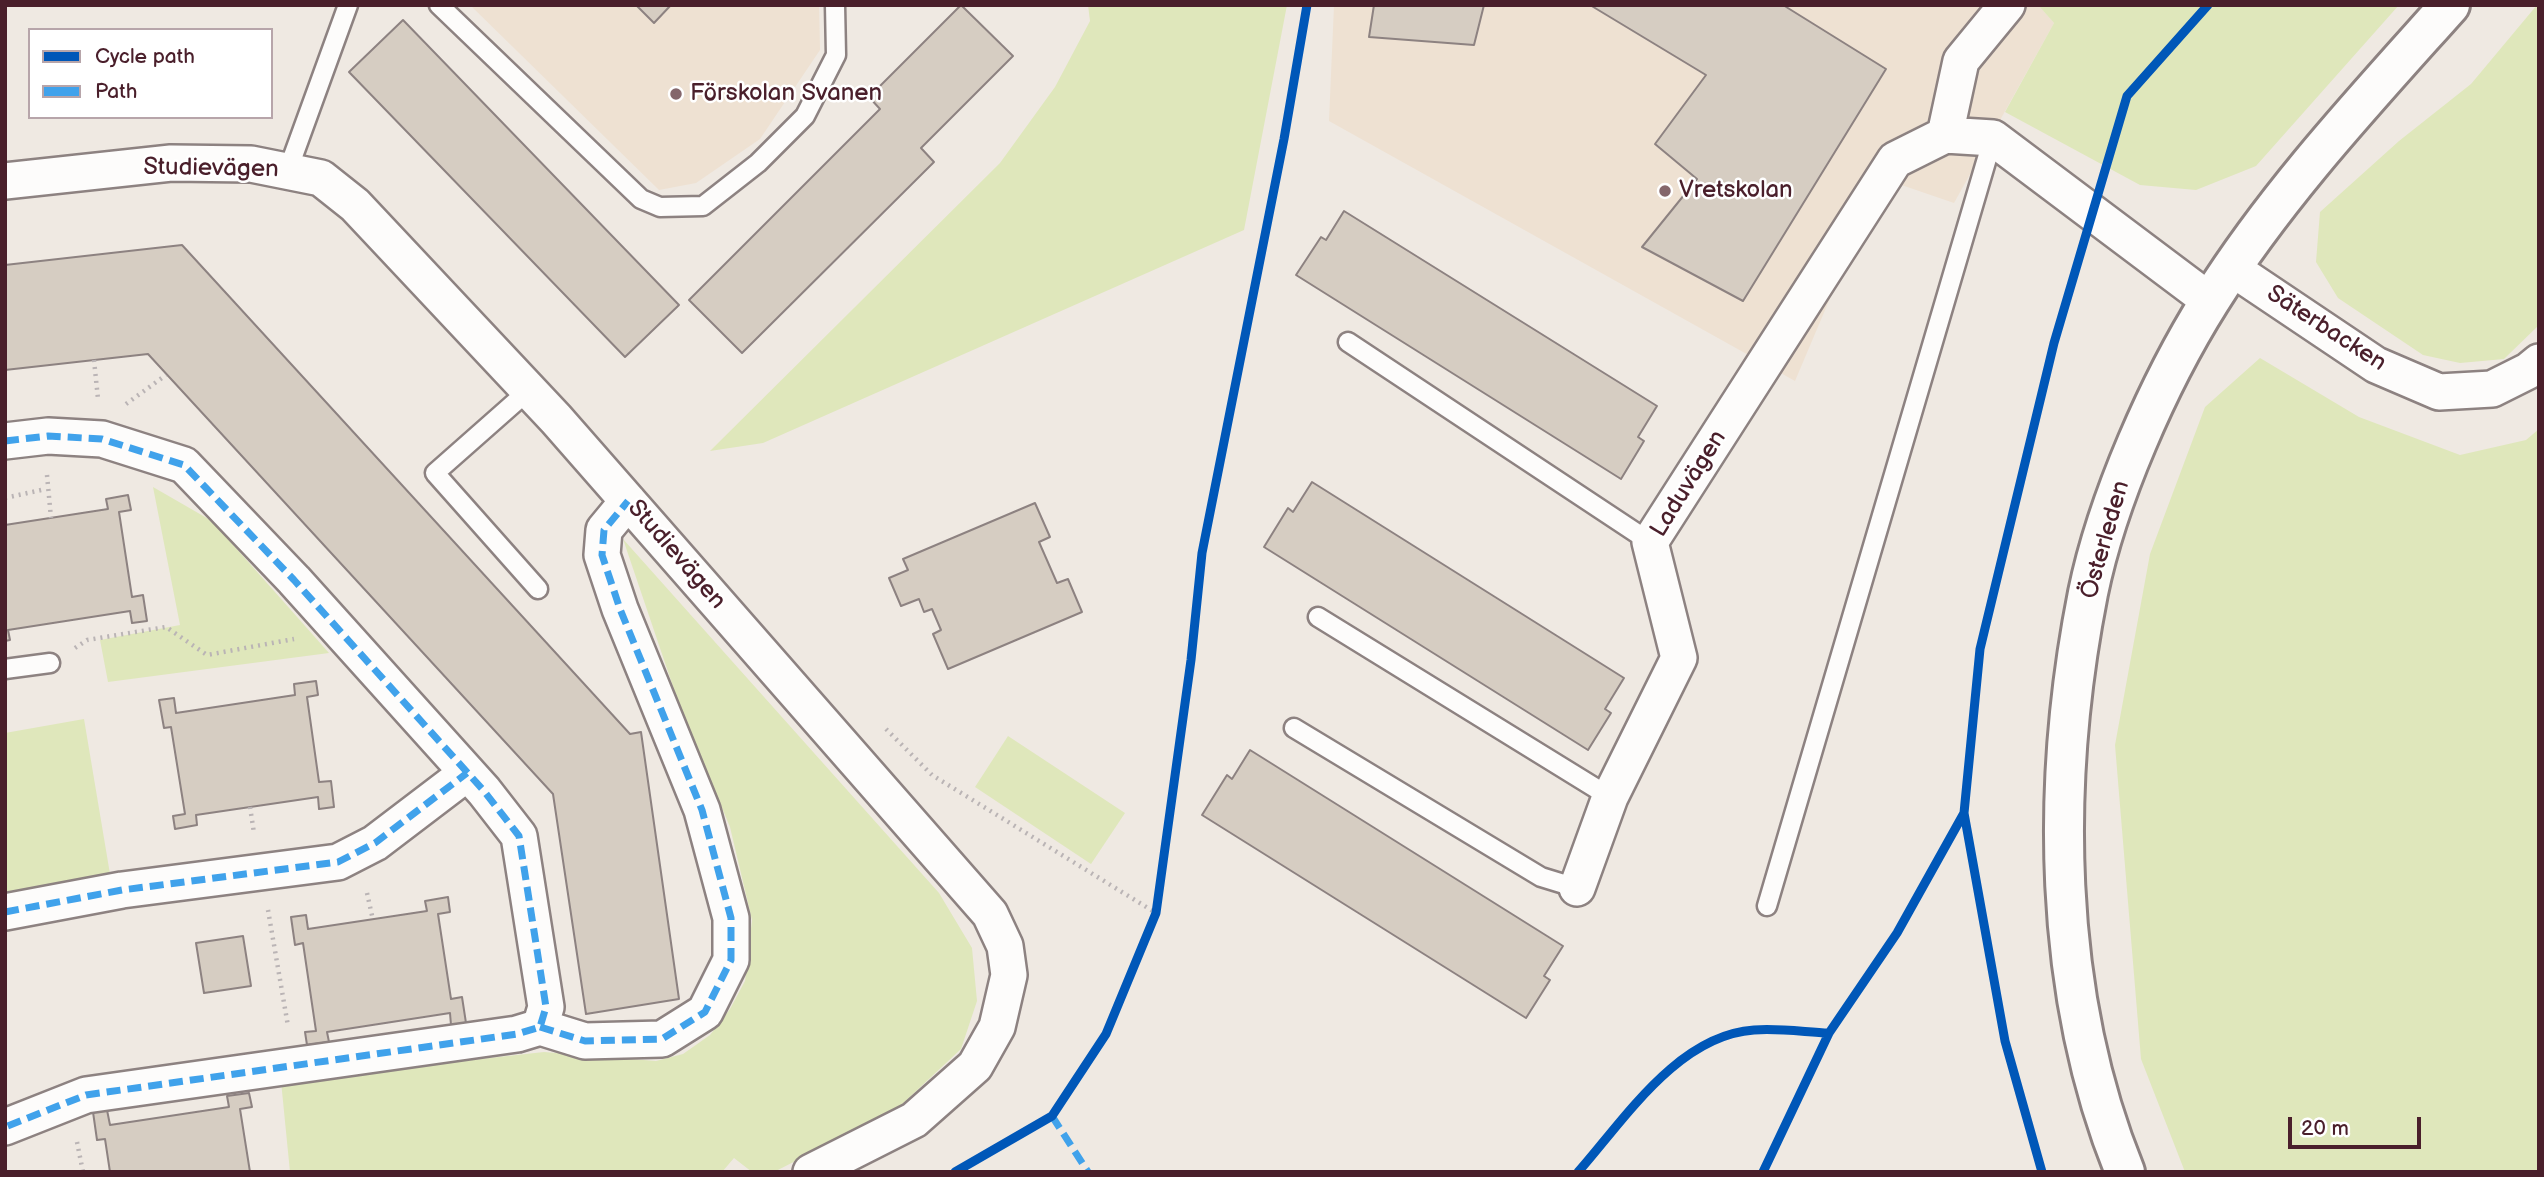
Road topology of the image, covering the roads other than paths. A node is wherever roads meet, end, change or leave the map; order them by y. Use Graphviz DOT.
graph roads {
  1 [pos="348,5"];
  2 [pos="439,5"];
  3 [pos="835,5"];
  4 [pos="2007,5"];
  5 [pos="2450,5"];
  6 [pos="1945,135"];
  7 [pos="1993,138"];
  8 [pos="288,170"];
  9 [pos="5,181"];
  10 [pos="2233,269"];
  11 [pos="2210,301"];
  12 [pos="1348,342"];
  13 [pos="2539,362"];
  14 [pos="529,390"];
  15 [pos="5,441"];
  16 [pos="628,501"];
  17 [pos="1650,542"];
  18 [pos="537,589"];
  19 [pos="1318,617"];
  20 [pos="50,663"];
  21 [pos="5,669"];
  22 [pos="1294,728"];
  23 [pos="467,773"];
  24 [pos="1610,797"];
  25 [pos="1577,888"];
  26 [pos="1767,906"];
  27 [pos="5,912"];
  28 [pos="540,1027"];
  29 [pos="5,1127"];
  30 [pos="811,1172"];
  31 [pos="2125,1172"];
  1 -- 8 [label="lane"];
  2 -- 3 [label="lane"];
  4 -- 6 [label="street"];
  5 -- 10 [label="street, Österleden"];
  6 -- 7 [label="street"];
  6 -- 17 [label="street, Laduvägen"];
  7 -- 11 [label="street"];
  7 -- 26 [label="lane"];
  8 -- 9 [label="street, Studievägen"];
  8 -- 14 [label="street, Studievägen"];
  10 -- 11 [label="street, Österleden"];
  10 -- 13 [label="street, Säterbacken"];
  11 -- 31 [label="street, Österleden"];
  12 -- 17 [label="lane"];
  14 -- 16 [label="street, Studievägen"];
  14 -- 18 [label="lane"];
  15 -- 23 [label="street"];
  16 -- 28 [label="street"];
  16 -- 30 [label="street, Studievägen"];
  17 -- 24 [label="street, Laduvägen"];
  19 -- 24 [label="lane"];
  20 -- 21 [label="lane"];
  22 -- 25 [label="lane"];
  23 -- 27 [label="street"];
  23 -- 28 [label="street"];
  24 -- 25 [label="street, Laduvägen"];
  28 -- 29 [label="street"];
}
